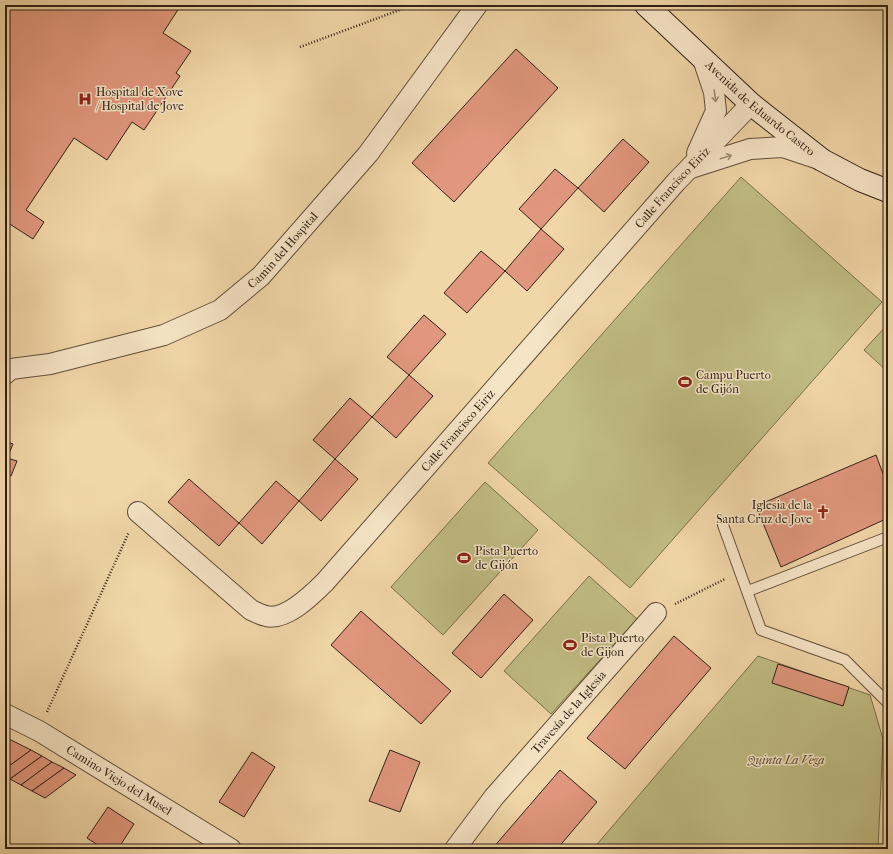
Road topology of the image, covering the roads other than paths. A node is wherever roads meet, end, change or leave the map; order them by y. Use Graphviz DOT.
graph roads {
  1 [pos="476,5"];
  2 [pos="646,5"];
  3 [pos="703,59"];
  4 [pos="751,104"];
  5 [pos="822,160"];
  6 [pos="689,169"];
  7 [pos="888,191"];
  8 [pos="5,374"];
  9 [pos="138,512"];
  10 [pos="723,525"];
  11 [pos="888,537"];
  12 [pos="748,591"];
  13 [pos="656,613"];
  14 [pos="888,703"];
  15 [pos="5,714"];
  16 [pos="231,849"];
  17 [pos="455,849"];
  1 -- 8 [label="street, Camin del Hospital"];
  2 -- 3 [label="street, Avenida de Eduardo Castro"];
  3 -- 4 [label="street, Avenida de Eduardo Castro"];
  3 -- 6 [label="street, one-way"];
  4 -- 5 [label="street, Avenida de Eduardo Castro"];
  4 -- 6 [label="street, Calle Francisco Eiriz"];
  6 -- 5 [label="street, one-way"];
  5 -- 7 [label="street, Avenida de Eduardo Castro"];
  6 -- 9 [label="street, Calle Francisco Eiriz"];
  10 -- 12 [label="lane"];
  11 -- 12 [label="lane"];
  12 -- 14 [label="lane"];
  13 -- 17 [label="street, Travesía de la Iglesia"];
  15 -- 16 [label="street, Camino Viejo del Musel"];
}
